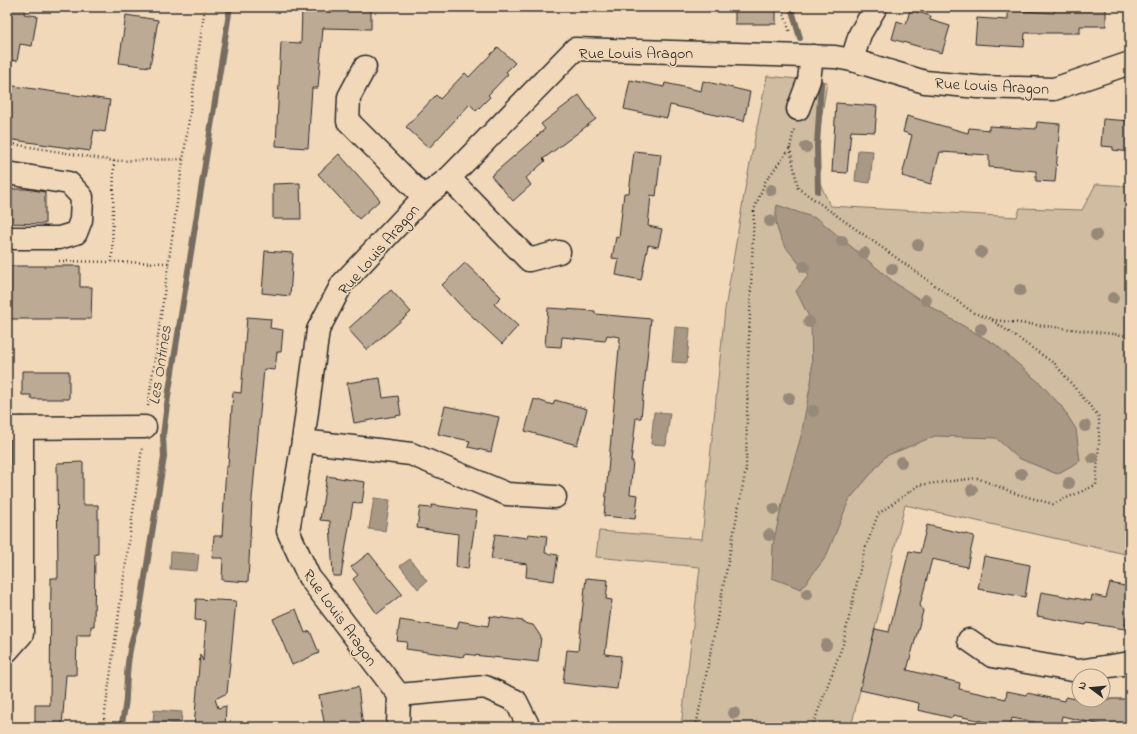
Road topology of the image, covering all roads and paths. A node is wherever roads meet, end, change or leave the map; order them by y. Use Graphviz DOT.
graph roads {
  1 [pos="205,7"];
  2 [pos="782,7"];
  3 [pos="876,7"];
  4 [pos="803,55"];
  5 [pos="852,60"];
  6 [pos="1130,62"];
  7 [pos="365,67"];
  8 [pos="798,109"];
  9 [pos="7,143"];
  10 [pos="790,148"];
  11 [pos="183,160"];
  12 [pos="114,161"];
  13 [pos="7,173"];
  14 [pos="449,178"];
  15 [pos="424,197"];
  16 [pos="7,238"];
  17 [pos="559,252"];
  18 [pos="52,261"];
  19 [pos="112,262"];
  20 [pos="169,263"];
  21 [pos="989,318"];
  22 [pos="1130,336"];
  23 [pos="145,427"];
  24 [pos="14,428"];
  25 [pos="303,441"];
  26 [pos="555,496"];
  27 [pos="969,640"];
  28 [pos="7,651"];
  29 [pos="1130,663"];
  30 [pos="399,694"];
  31 [pos="103,727"];
  32 [pos="398,727"];
  33 [pos="529,727"];
  34 [pos="696,727"];
  35 [pos="812,727"];
  1 -- 11 [label="path"];
  2 -- 4 [label="path"];
  3 -- 5 [label="street"];
  4 -- 5 [label="street, Rue Louis Aragon"];
  4 -- 8 [label="street"];
  4 -- 14 [label="street, Rue Louis Aragon"];
  5 -- 6 [label="street, Rue Louis Aragon"];
  7 -- 15 [label="street, Rue Louis Aragon"];
  8 -- 10 [label="path"];
  9 -- 12 [label="path"];
  10 -- 21 [label="path"];
  10 -- 34 [label="path"];
  11 -- 12 [label="path"];
  11 -- 20 [label="path"];
  12 -- 19 [label="path"];
  13 -- 16 [label="street"];
  14 -- 15 [label="street, Rue Louis Aragon"];
  14 -- 17 [label="street"];
  15 -- 25 [label="street, Rue Louis Aragon"];
  18 -- 19 [label="path"];
  19 -- 20 [label="path"];
  20 -- 23 [label="path"];
  21 -- 22 [label="path"];
  21 -- 35 [label="path"];
  23 -- 24 [label="street"];
  23 -- 31 [label="path"];
  24 -- 28 [label="street"];
  25 -- 26 [label="street"];
  25 -- 30 [label="street, Rue Louis Aragon"];
  27 -- 29 [label="street"];
  30 -- 32 [label="street"];
  30 -- 33 [label="street"];
}
